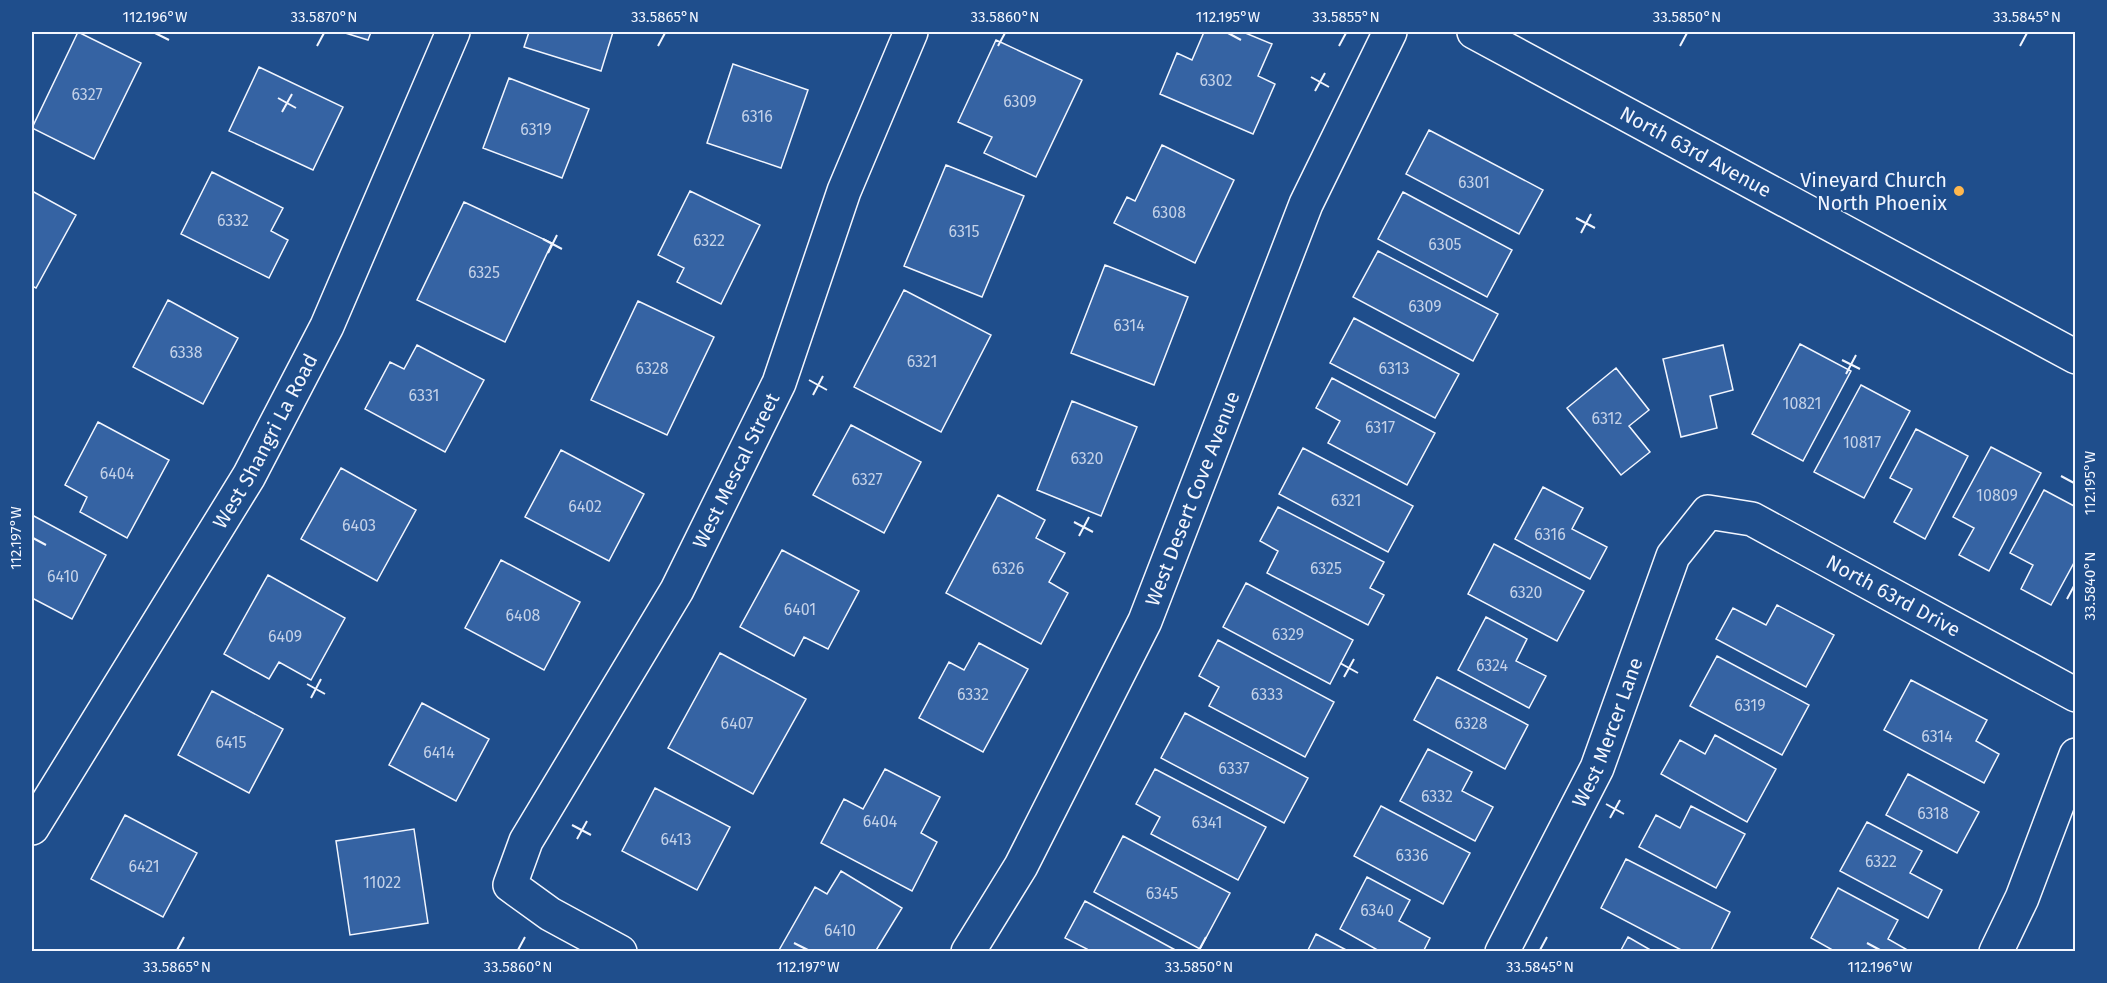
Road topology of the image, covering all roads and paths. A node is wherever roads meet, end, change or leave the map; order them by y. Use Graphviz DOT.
graph roads {
  1 [pos="453,32"];
  2 [pos="911,32"];
  3 [pos="1390,32"];
  4 [pos="1474,32"];
  5 [pos="2076,357"];
  6 [pos="1708,512"];
  7 [pos="2076,695"];
  8 [pos="2076,755"];
  9 [pos="32,828"];
  10 [pos="620,951"];
  11 [pos="968,951"];
  12 [pos="1502,951"];
  13 [pos="1996,951"];
  1 -- 9 [label="street, West Shangri La Road"];
  2 -- 10 [label="street, West Mescal Street"];
  3 -- 11 [label="street, West Desert Cove Avenue"];
  4 -- 5 [label="street, North 63rd Avenue"];
  6 -- 7 [label="street, North 63rd Drive"];
  6 -- 12 [label="street, West Mercer Lane"];
  8 -- 13 [label="street"];
}
